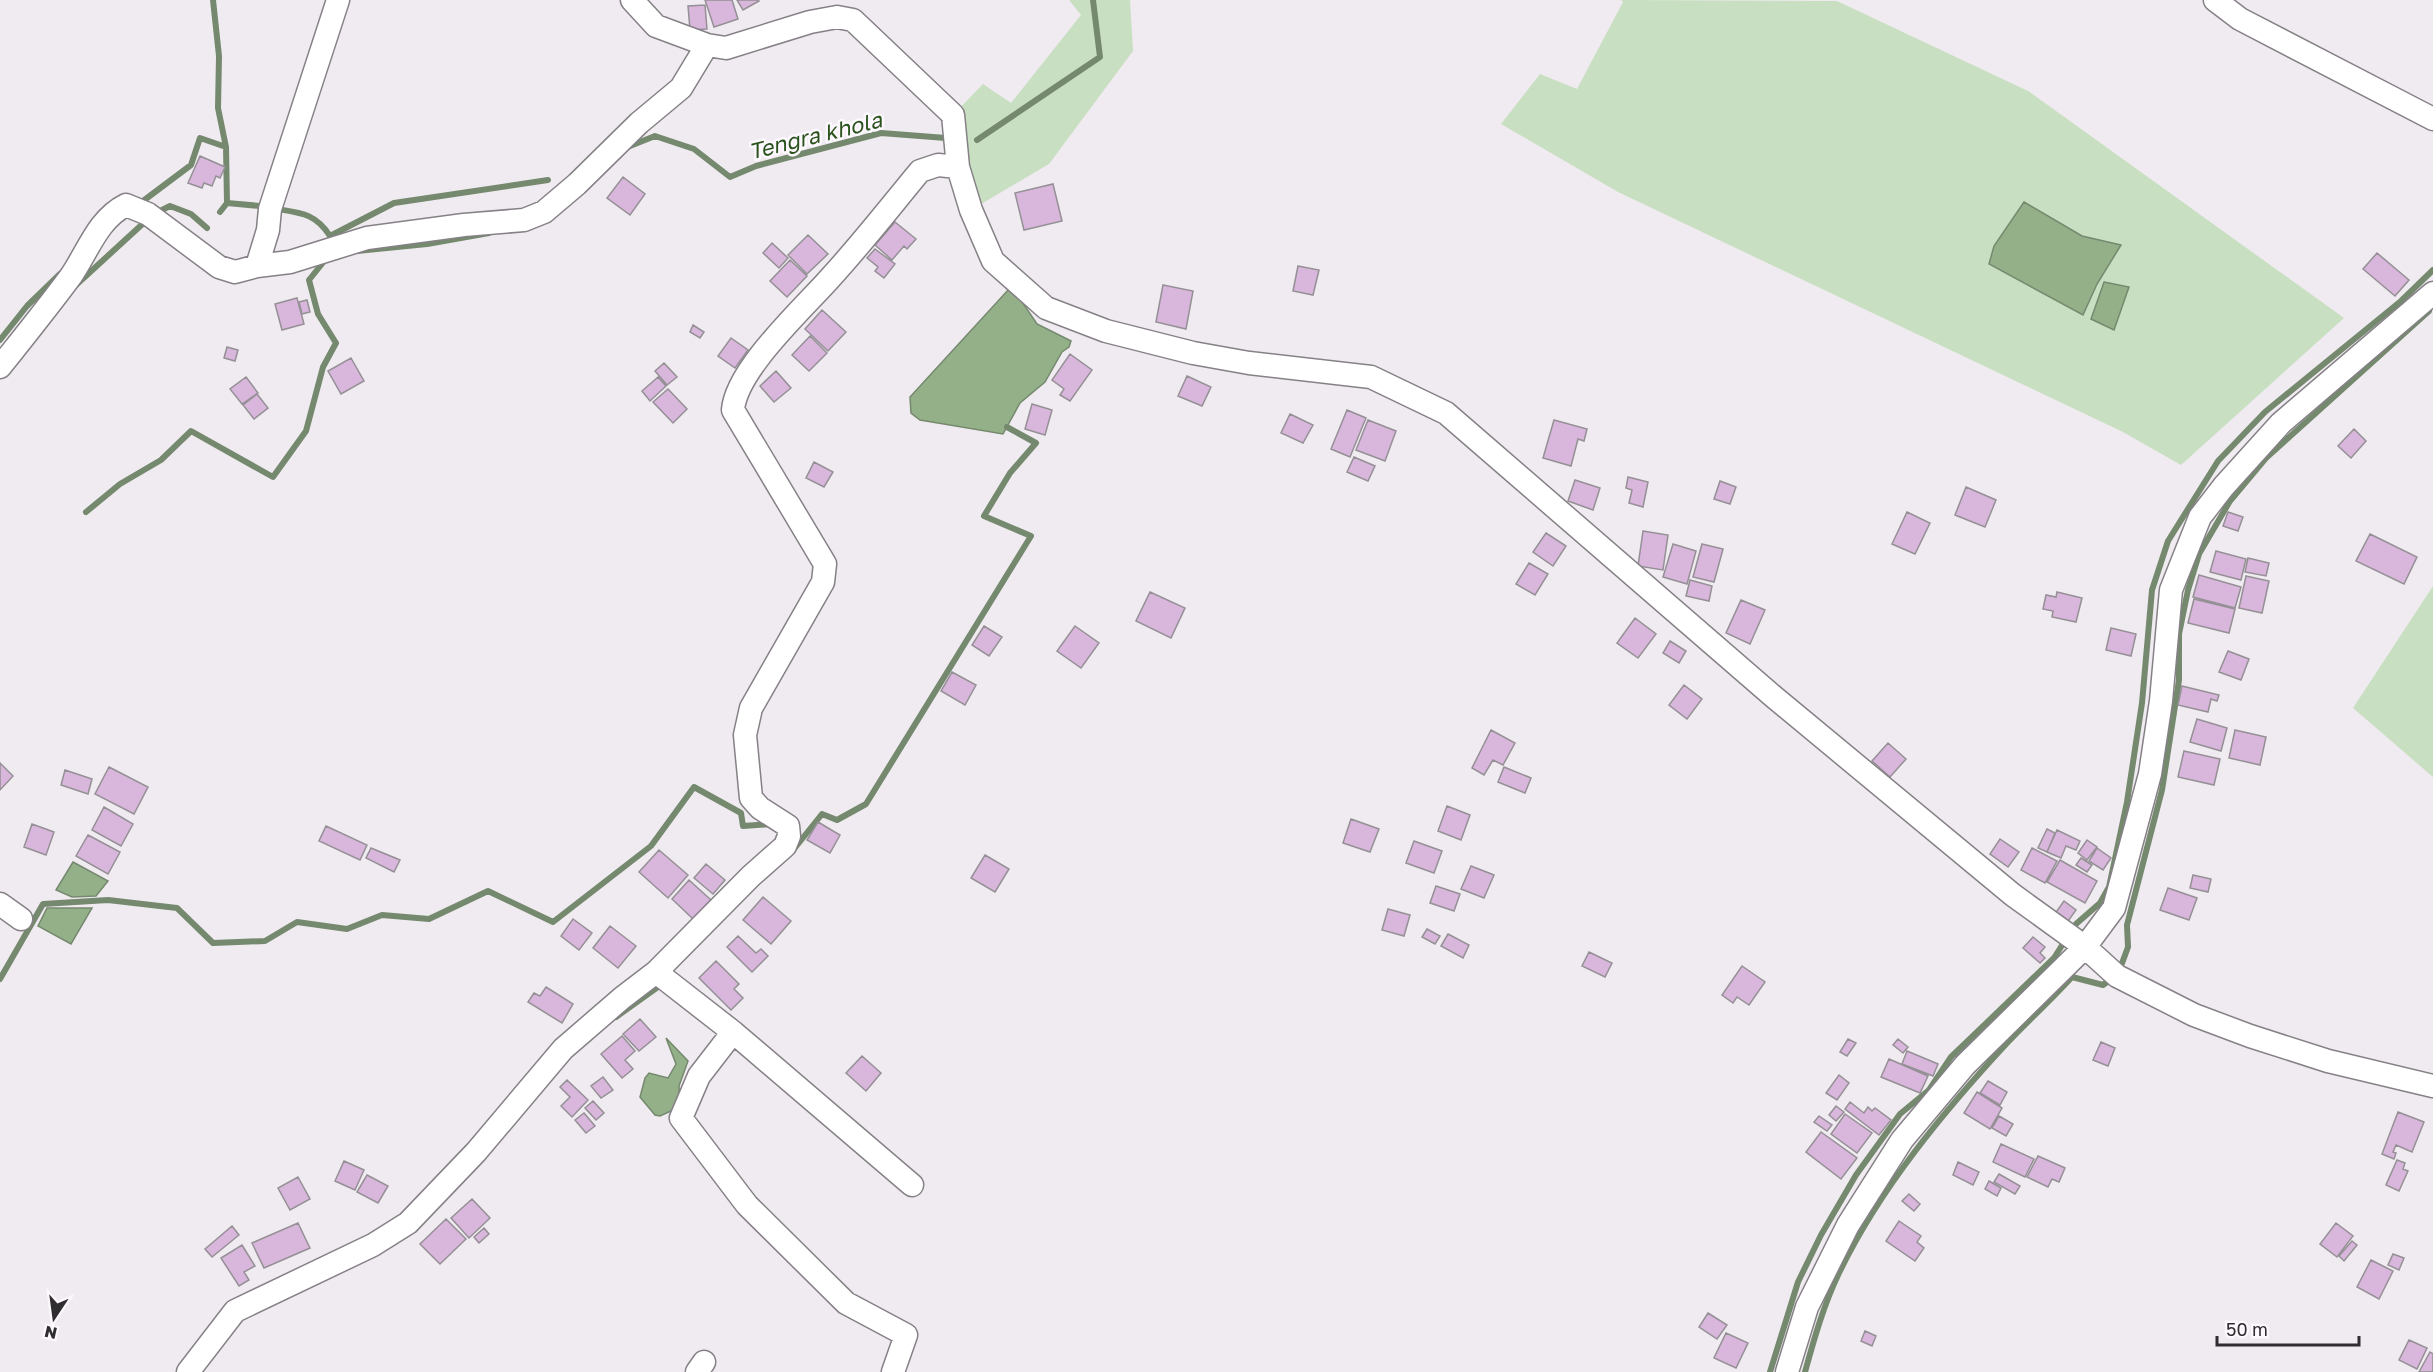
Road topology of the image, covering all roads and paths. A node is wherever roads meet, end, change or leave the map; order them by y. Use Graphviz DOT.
graph roads {
  1 [pos="338,0"];
  2 [pos="632,0"];
  3 [pos="2214,0"];
  4 [pos="706,45"];
  5 [pos="2433,119"];
  6 [pos="958,167"];
  7 [pos="257,266"];
  8 [pos="2433,293"];
  9 [pos="0,367"];
  10 [pos="0,904"];
  11 [pos="21,919"];
  12 [pos="2085,947"];
  13 [pos="656,972"];
  14 [pos="733,1032"];
  15 [pos="2433,1086"];
  16 [pos="912,1185"];
  17 [pos="188,1372"];
  18 [pos="893,1372"];
  19 [pos="1787,1372"];
  1 -- 7 [label="street"];
  2 -- 4 [label="street"];
  3 -- 5 [label="street"];
  4 -- 6 [label="street"];
  4 -- 7 [label="street"];
  6 -- 12 [label="street"];
  6 -- 13 [label="street"];
  7 -- 9 [label="street"];
  8 -- 12 [label="street"];
  10 -- 11 [label="street"];
  12 -- 15 [label="street"];
  12 -- 19 [label="street"];
  13 -- 14 [label="street"];
  13 -- 17 [label="street"];
  14 -- 16 [label="street"];
  14 -- 18 [label="street"];
}
